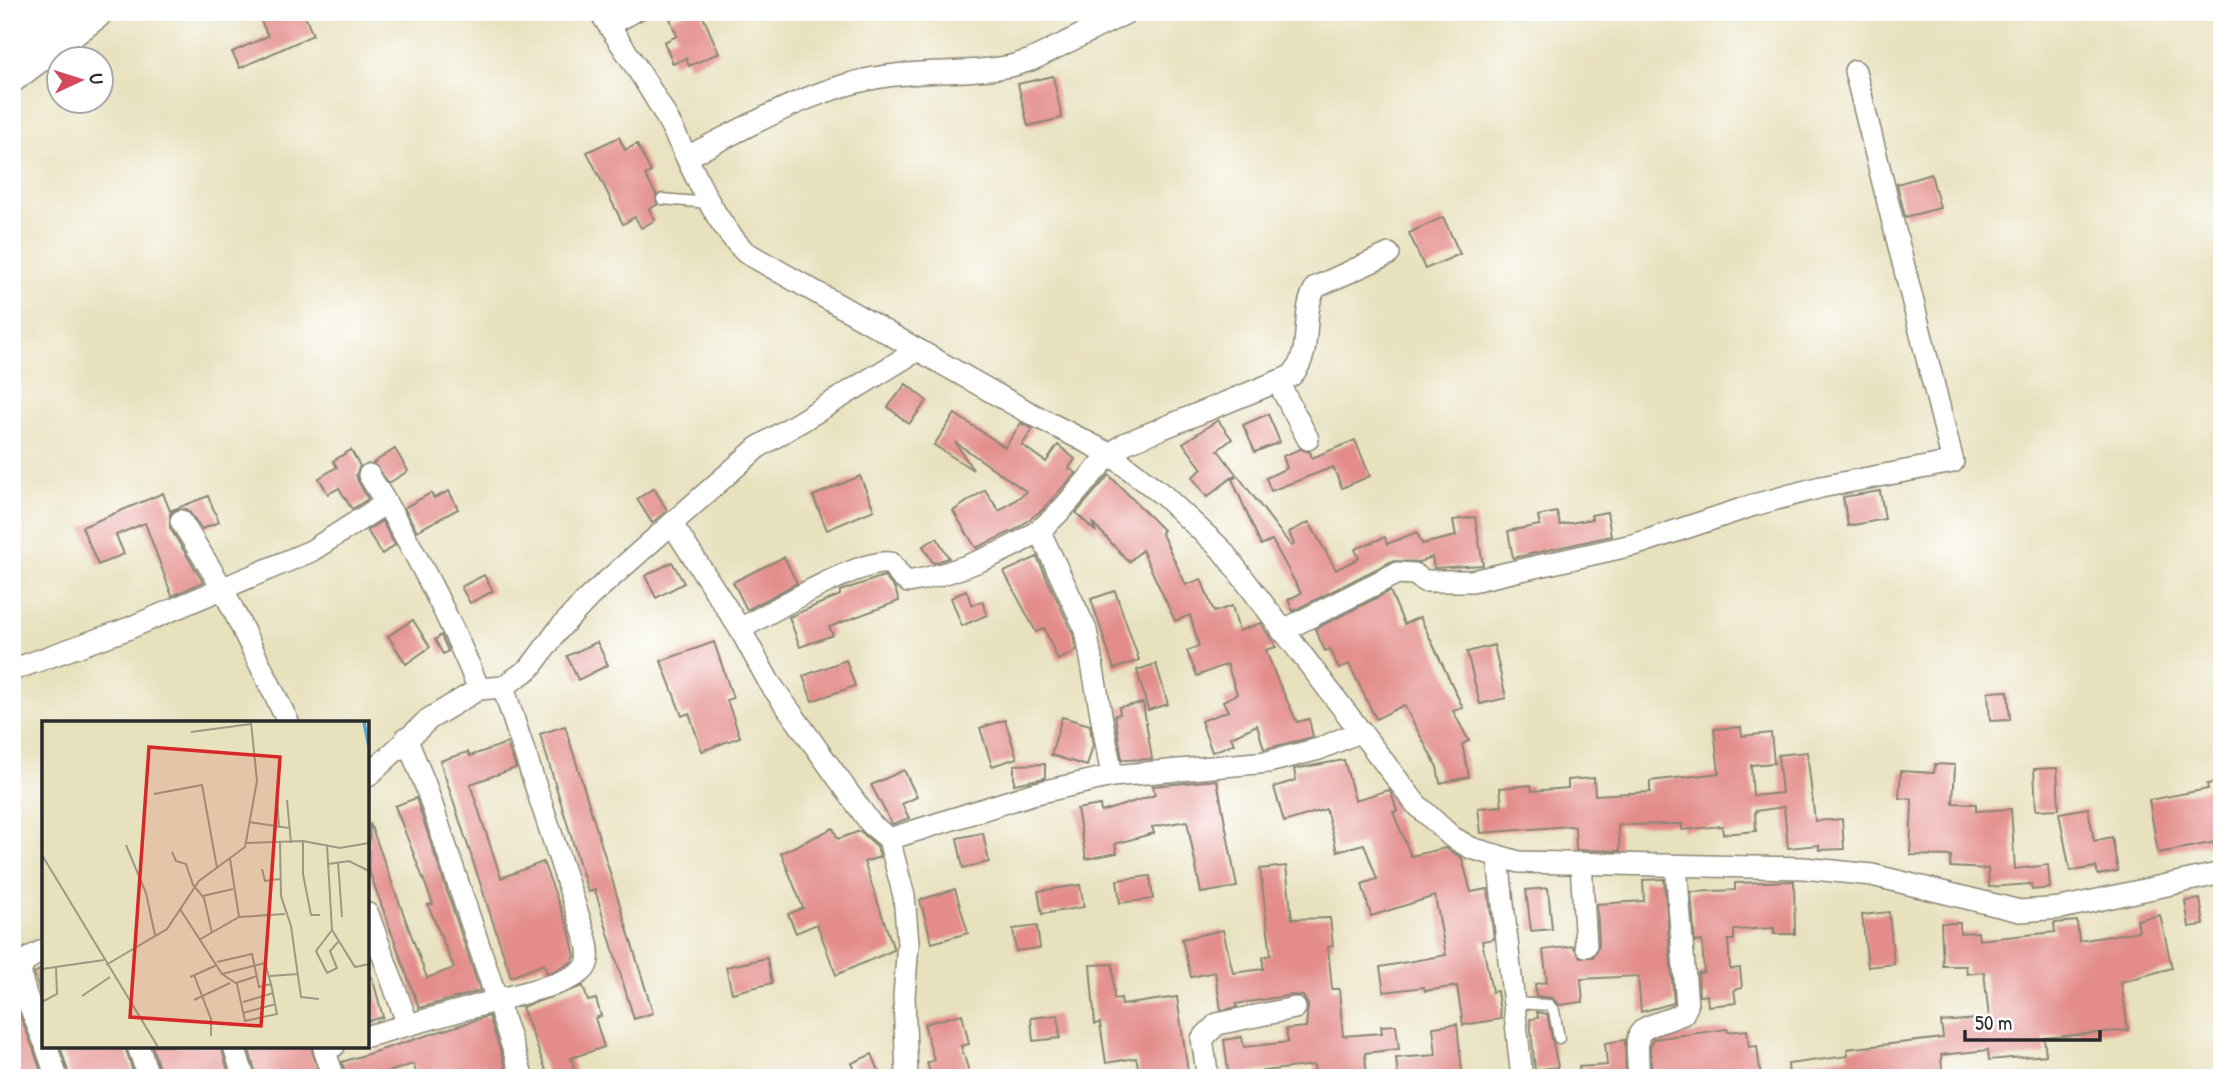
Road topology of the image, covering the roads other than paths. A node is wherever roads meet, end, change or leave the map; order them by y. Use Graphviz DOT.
graph roads {
  1 [pos="46,12"];
  2 [pos="94,12"];
  3 [pos="1128,12"];
  4 [pos="642,13"];
  5 [pos="606,21"];
  6 [pos="12,36"];
  7 [pos="1855,71"];
  8 [pos="12,74"];
  9 [pos="687,157"];
  10 [pos="662,199"];
  11 [pos="709,203"];
  12 [pos="1389,254"];
  13 [pos="918,350"];
  14 [pos="1278,382"];
  15 [pos="1308,439"];
  16 [pos="1110,454"];
  17 [pos="369,475"];
  18 [pos="386,503"];
  19 [pos="181,520"];
  20 [pos="672,524"];
  21 [pos="1039,530"];
  22 [pos="223,589"];
  23 [pos="740,629"];
  24 [pos="1282,631"];
  25 [pos="12,670"];
  26 [pos="503,687"];
  27 [pos="479,689"];
  28 [pos="288,721"];
  29 [pos="1361,731"];
  30 [pos="406,738"];
  31 [pos="369,775"];
  32 [pos="1112,776"];
  33 [pos="889,839"];
  34 [pos="1499,858"];
  35 [pos="1581,864"];
  36 [pos="1676,866"];
  37 [pos="2222,873"];
  38 [pos="369,917"];
  39 [pos="1586,947"];
  40 [pos="42,951"];
  41 [pos="497,999"];
  42 [pos="1514,1003"];
  43 [pos="1295,1008"];
  44 [pos="408,1025"];
  45 [pos="42,1035"];
  46 [pos="369,1036"];
  47 [pos="1559,1038"];
  48 [pos="47,1048"];
  49 [pos="139,1048"];
  50 [pos="235,1048"];
  51 [pos="327,1048"];
  52 [pos="57,1078"];
  53 [pos="149,1078"];
  54 [pos="244,1078"];
  55 [pos="334,1078"];
  56 [pos="523,1078"];
  57 [pos="907,1078"];
  58 [pos="1208,1078"];
  59 [pos="1522,1078"];
  60 [pos="1639,1078"];
  1 -- 6 [label="highway"];
  2 -- 8 [label="highway"];
  3 -- 9 [label="street"];
  4 -- 5 [label="lane"];
  5 -- 9 [label="street"];
  7 -- 24 [label="street"];
  9 -- 11 [label="street"];
  10 -- 11 [label="lane"];
  11 -- 13 [label="street"];
  12 -- 14 [label="street"];
  13 -- 16 [label="street"];
  13 -- 20 [label="street"];
  14 -- 15 [label="street"];
  14 -- 16 [label="street"];
  16 -- 21 [label="street"];
  16 -- 24 [label="street"];
  17 -- 18 [label="street"];
  18 -- 22 [label="street"];
  18 -- 27 [label="street"];
  19 -- 22 [label="street"];
  20 -- 23 [label="street"];
  20 -- 26 [label="street"];
  21 -- 23 [label="street"];
  21 -- 32 [label="street"];
  22 -- 25 [label="street"];
  22 -- 28 [label="street"];
  23 -- 33 [label="street"];
  24 -- 29 [label="street"];
  26 -- 27 [label="street"];
  26 -- 41 [label="street"];
  27 -- 30 [label="street"];
  29 -- 32 [label="street"];
  29 -- 34 [label="street"];
  30 -- 31 [label="street"];
  30 -- 41 [label="street"];
  32 -- 33 [label="street"];
  33 -- 57 [label="street"];
  34 -- 35 [label="street"];
  34 -- 42 [label="street"];
  35 -- 36 [label="street"];
  35 -- 39 [label="street"];
  36 -- 37 [label="street"];
  36 -- 60 [label="street"];
  38 -- 44 [label="street"];
  40 -- 45 [label="street"];
  41 -- 44 [label="street"];
  41 -- 56 [label="street"];
  42 -- 47 [label="lane"];
  42 -- 59 [label="street"];
  43 -- 58 [label="street"];
  44 -- 46 [label="street"];
  48 -- 52 [label="street"];
  49 -- 53 [label="street"];
  50 -- 54 [label="street"];
  51 -- 55 [label="street"];
}
